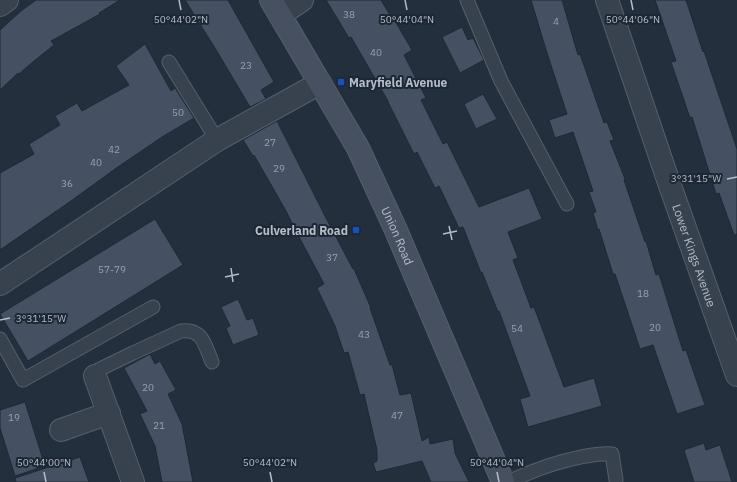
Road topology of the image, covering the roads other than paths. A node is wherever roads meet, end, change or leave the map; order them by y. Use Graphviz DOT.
graph roads {
  1 [pos="7,0"];
  2 [pos="302,0"];
  3 [pos="468,0"];
  4 [pos="607,0"];
  5 [pos="0,5"];
  6 [pos="275,8"];
  7 [pos="169,62"];
  8 [pos="320,83"];
  9 [pos="217,140"];
  10 [pos="567,204"];
  11 [pos="0,284"];
  12 [pos="153,307"];
  13 [pos="0,339"];
  14 [pos="212,362"];
  15 [pos="737,375"];
  16 [pos="95,376"];
  17 [pos="109,413"];
  18 [pos="61,430"];
  19 [pos="616,480"];
  20 [pos="132,482"];
  21 [pos="503,482"];
  22 [pos="508,482"];
  1 -- 5 [label="street"];
  2 -- 6 [label="street"];
  3 -- 10 [label="lane"];
  4 -- 15 [label="street, Lower Kings Avenue"];
  6 -- 8 [label="street, Union Road"];
  7 -- 9 [label="lane"];
  8 -- 9 [label="street"];
  8 -- 21 [label="street, Union Road"];
  9 -- 11 [label="street"];
  12 -- 13 [label="lane"];
  14 -- 16 [label="lane"];
  16 -- 17 [label="street"];
  17 -- 18 [label="street"];
  17 -- 20 [label="street"];
  19 -- 22 [label="lane"];
}
